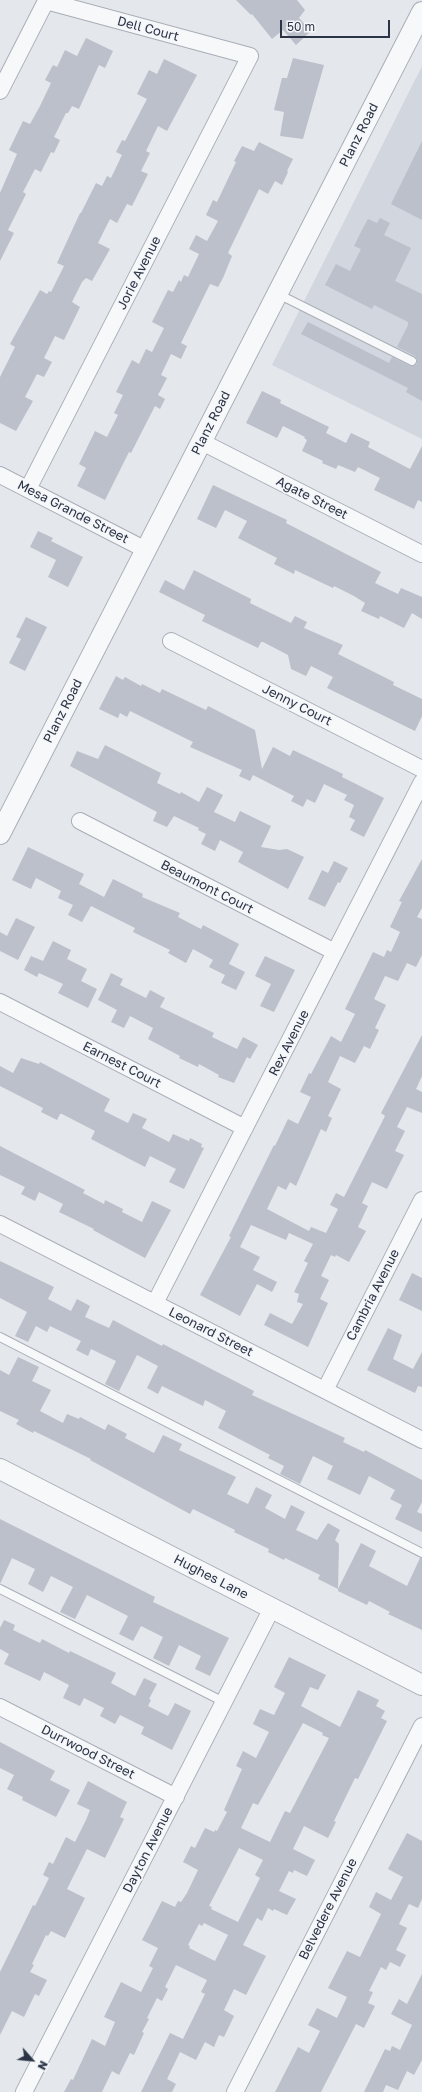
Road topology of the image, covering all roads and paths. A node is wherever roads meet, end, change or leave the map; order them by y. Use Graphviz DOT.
graph roads {
  1 [pos="422,12"];
  2 [pos="250,56"];
  3 [pos="0,91"];
  4 [pos="278,294"];
  5 [pos="412,361"];
  6 [pos="202,442"];
  7 [pos="0,475"];
  8 [pos="28,489"];
  9 [pos="146,550"];
  10 [pos="422,554"];
  11 [pos="171,641"];
  12 [pos="422,769"];
  13 [pos="422,782"];
  14 [pos="80,821"];
  15 [pos="0,834"];
  16 [pos="335,952"];
  17 [pos="0,1002"];
  18 [pos="245,1128"];
  19 [pos="420,1211"];
  20 [pos="0,1224"];
  21 [pos="155,1303"];
  22 [pos="0,1337"];
  23 [pos="325,1390"];
  24 [pos="422,1440"];
  25 [pos="0,1469"];
  26 [pos="422,1553"];
  27 [pos="0,1589"];
  28 [pos="272,1608"];
  29 [pos="422,1684"];
  30 [pos="224,1702"];
  31 [pos="0,1707"];
  32 [pos="422,1726"];
  33 [pos="176,1797"];
  34 [pos="24,2092"];
  35 [pos="235,2092"];
  1 -- 4 [label="street, Planz Road"];
  2 -- 3 [label="street, Dell Court"];
  2 -- 8 [label="street, Jorie Avenue"];
  4 -- 5 [label="lane"];
  4 -- 6 [label="street, Planz Road"];
  6 -- 9 [label="street, Planz Road"];
  6 -- 10 [label="street, Agate Street"];
  7 -- 8 [label="street, Mesa Grande Street"];
  8 -- 9 [label="street, Mesa Grande Street"];
  9 -- 15 [label="street, Planz Road"];
  11 -- 12 [label="street, Jenny Court"];
  13 -- 16 [label="street, Rex Avenue"];
  14 -- 16 [label="street, Beaumont Court"];
  16 -- 18 [label="street, Rex Avenue"];
  17 -- 18 [label="street, Earnest Court"];
  18 -- 21 [label="street, Rex Avenue"];
  19 -- 23 [label="street, Cambria Avenue"];
  20 -- 21 [label="street, Leonard Street"];
  21 -- 23 [label="street, Leonard Street"];
  22 -- 26 [label="lane"];
  23 -- 24 [label="street, Leonard Street"];
  25 -- 28 [label="street, Hughes Lane"];
  27 -- 30 [label="lane"];
  28 -- 29 [label="street, Hughes Lane"];
  28 -- 30 [label="street, Dayton Avenue"];
  30 -- 33 [label="street, Dayton Avenue"];
  31 -- 33 [label="street, Durrwood Street"];
  32 -- 35 [label="street, Belvedere Avenue"];
  33 -- 34 [label="street, Dayton Avenue"];
}
